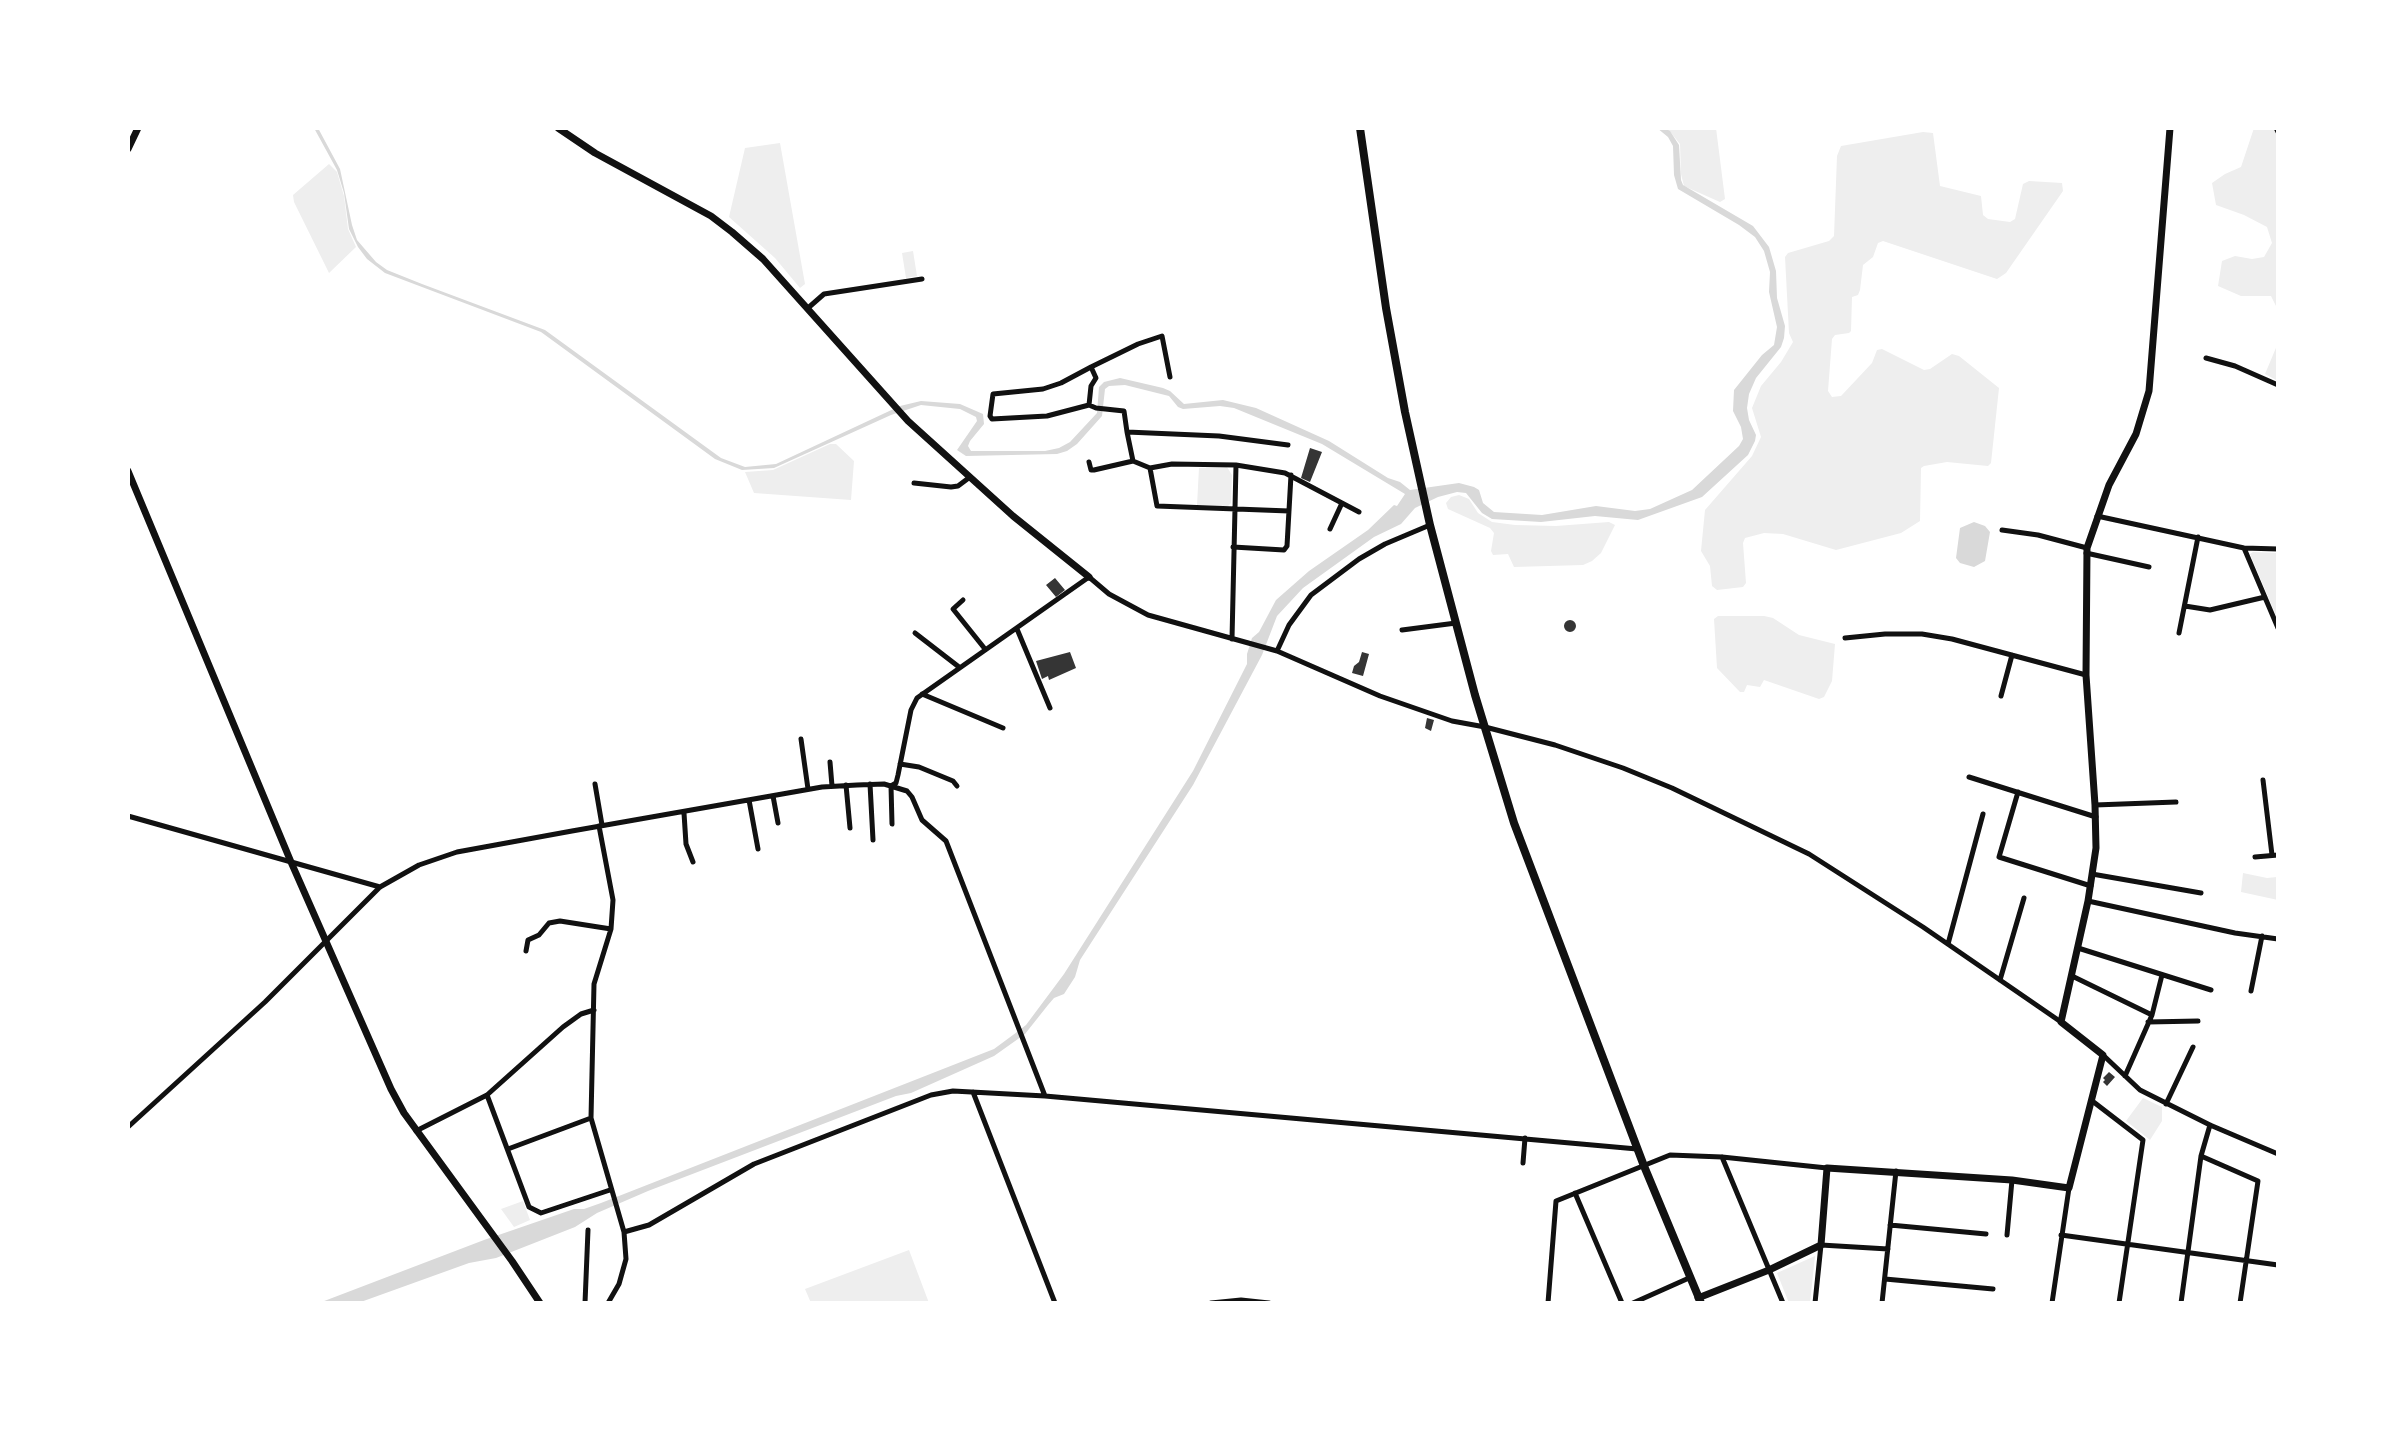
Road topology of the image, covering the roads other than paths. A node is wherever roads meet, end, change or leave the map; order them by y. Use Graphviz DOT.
graph roads {
  1 [pos="138,128"];
  2 [pos="558,128"];
  3 [pos="1360,128"];
  4 [pos="2170,128"];
  5 [pos="128,149"];
  6 [pos="922,279"];
  7 [pos="808,309"];
  8 [pos="2206,358"];
  9 [pos="1091,367"];
  10 [pos="1170,377"];
  11 [pos="2278,385"];
  12 [pos="1089,405"];
  13 [pos="1127,432"];
  14 [pos="1288,445"];
  15 [pos="1133,461"];
  16 [pos="1089,462"];
  17 [pos="1236,465"];
  18 [pos="1150,467"];
  19 [pos="128,471"];
  20 [pos="1291,475"];
  21 [pos="970,477"];
  22 [pos="914,483"];
  23 [pos="1342,503"];
  24 [pos="1233,509"];
  25 [pos="1289,511"];
  26 [pos="1359,512"];
  27 [pos="2097,516"];
  28 [pos="1430,525"];
  29 [pos="1330,529"];
  30 [pos="2002,530"];
  31 [pos="2198,537"];
  32 [pos="1233,547"];
  33 [pos="2244,548"];
  34 [pos="2278,549"];
  35 [pos="2087,551"];
  36 [pos="2149,567"];
  37 [pos="1089,577"];
  38 [pos="2265,597"];
  39 [pos="963,600"];
  40 [pos="2185,606"];
  41 [pos="1456,623"];
  42 [pos="2278,628"];
  43 [pos="1017,629"];
  44 [pos="1402,631"];
  45 [pos="915,633"];
  46 [pos="2179,633"];
  47 [pos="1845,638"];
  48 [pos="1232,639"];
  49 [pos="985,649"];
  50 [pos="1277,651"];
  51 [pos="2012,655"];
  52 [pos="959,667"];
  53 [pos="2086,675"];
  54 [pos="922,694"];
  55 [pos="2001,696"];
  56 [pos="1050,708"];
  57 [pos="1485,727"];
  58 [pos="1003,728"];
  59 [pos="801,738"];
  60 [pos="830,762"];
  61 [pos="900,764"];
  62 [pos="1969,777"];
  63 [pos="2263,780"];
  64 [pos="595,784"];
  65 [pos="846,785"];
  66 [pos="870,785"];
  67 [pos="832,786"];
  68 [pos="891,786"];
  69 [pos="957,786"];
  70 [pos="808,789"];
  71 [pos="2018,792"];
  72 [pos="773,796"];
  73 [pos="749,800"];
  74 [pos="2176,802"];
  75 [pos="2095,805"];
  76 [pos="684,813"];
  77 [pos="1983,814"];
  78 [pos="128,816"];
  79 [pos="2096,817"];
  80 [pos="778,823"];
  81 [pos="892,824"];
  82 [pos="601,826"];
  83 [pos="850,828"];
  84 [pos="873,841"];
  85 [pos="758,849"];
  86 [pos="2275,855"];
  87 [pos="2255,857"];
  88 [pos="291,862"];
  89 [pos="693,862"];
  90 [pos="2092,874"];
  91 [pos="2091,886"];
  92 [pos="380,887"];
  93 [pos="2201,893"];
  94 [pos="2024,898"];
  95 [pos="2088,901"];
  96 [pos="611,929"];
  97 [pos="2262,936"];
  98 [pos="2278,939"];
  99 [pos="325,941"];
  100 [pos="1948,944"];
  101 [pos="2078,948"];
  102 [pos="526,951"];
  103 [pos="2162,975"];
  104 [pos="2073,976"];
  105 [pos="2000,980"];
  106 [pos="2211,990"];
  107 [pos="2251,991"];
  108 [pos="594,1010"];
  109 [pos="2151,1015"];
  110 [pos="2198,1021"];
  111 [pos="2061,1022"];
  112 [pos="2148,1022"];
  113 [pos="2193,1047"];
  114 [pos="2103,1055"];
  115 [pos="2125,1076"];
  116 [pos="973,1092"];
  117 [pos="487,1096"];
  118 [pos="1045,1096"];
  119 [pos="2091,1100"];
  120 [pos="2166,1104"];
  121 [pos="591,1118"];
  122 [pos="2210,1125"];
  123 [pos="128,1127"];
  124 [pos="416,1131"];
  125 [pos="1525,1138"];
  126 [pos="508,1149"];
  127 [pos="1638,1149"];
  128 [pos="2278,1154"];
  129 [pos="2201,1156"];
  130 [pos="1722,1157"];
  131 [pos="1523,1163"];
  132 [pos="1644,1166"];
  133 [pos="1828,1168"];
  134 [pos="1896,1171"];
  135 [pos="2012,1180"];
  136 [pos="2069,1188"];
  137 [pos="610,1190"];
  138 [pos="1575,1193"];
  139 [pos="1890,1225"];
  140 [pos="588,1230"];
  141 [pos="624,1232"];
  142 [pos="1986,1234"];
  143 [pos="2007,1235"];
  144 [pos="2062,1235"];
  145 [pos="1821,1245"];
  146 [pos="2128,1245"];
  147 [pos="1888,1249"];
  148 [pos="2188,1254"];
  149 [pos="2246,1261"];
  150 [pos="2278,1265"];
  151 [pos="1769,1270"];
  152 [pos="1689,1278"];
  153 [pos="1885,1279"];
  154 [pos="1993,1289"];
  155 [pos="1699,1301"];
  156 [pos="540,1303"];
  157 [pos="585,1303"];
  158 [pos="608,1303"];
  159 [pos="1055,1303"];
  160 [pos="1211,1303"];
  161 [pos="1269,1303"];
  162 [pos="1548,1303"];
  163 [pos="1622,1303"];
  164 [pos="1633,1303"];
  165 [pos="1783,1303"];
  166 [pos="1815,1303"];
  167 [pos="1882,1303"];
  168 [pos="2052,1303"];
  169 [pos="2119,1303"];
  170 [pos="2181,1303"];
  171 [pos="2239,1303"];
  1 -- 5 [label="street"];
  2 -- 7 [label="street"];
  3 -- 28 [label="main road"];
  4 -- 27 [label="street"];
  6 -- 7 [label="street"];
  7 -- 21 [label="street"];
  8 -- 11 [label="street"];
  9 -- 10 [label="street"];
  9 -- 12 [label="street"];
  9 -- 12 [label="street"];
  12 -- 13 [label="street"];
  13 -- 14 [label="street"];
  13 -- 15 [label="street"];
  15 -- 16 [label="street"];
  15 -- 18 [label="street"];
  17 -- 18 [label="street"];
  17 -- 20 [label="street"];
  17 -- 24 [label="street"];
  18 -- 24 [label="street"];
  19 -- 88 [label="street"];
  20 -- 23 [label="street"];
  20 -- 25 [label="street"];
  21 -- 22 [label="street"];
  21 -- 37 [label="street"];
  23 -- 26 [label="street"];
  23 -- 29 [label="street"];
  24 -- 25 [label="street"];
  24 -- 32 [label="street"];
  25 -- 32 [label="street"];
  27 -- 31 [label="street"];
  27 -- 35 [label="street"];
  28 -- 41 [label="main road"];
  28 -- 50 [label="street"];
  30 -- 35 [label="street"];
  31 -- 33 [label="street"];
  31 -- 40 [label="street"];
  32 -- 48 [label="street"];
  33 -- 34 [label="street"];
  33 -- 38 [label="street"];
  35 -- 36 [label="street"];
  35 -- 53 [label="street"];
  37 -- 43 [label="street"];
  37 -- 48 [label="street"];
  38 -- 40 [label="street"];
  38 -- 42 [label="street"];
  39 -- 49 [label="street"];
  40 -- 46 [label="street"];
  41 -- 44 [label="street"];
  41 -- 57 [label="main road"];
  43 -- 49 [label="street"];
  43 -- 56 [label="street"];
  45 -- 52 [label="street"];
  47 -- 51 [label="street"];
  48 -- 50 [label="street"];
  49 -- 52 [label="street"];
  50 -- 57 [label="street"];
  51 -- 53 [label="street"];
  51 -- 55 [label="street"];
  52 -- 54 [label="street"];
  53 -- 75 [label="street"];
  54 -- 58 [label="street"];
  54 -- 61 [label="street"];
  57 -- 100 [label="street"];
  57 -- 127 [label="main road"];
  59 -- 70 [label="street"];
  60 -- 67 [label="street"];
  61 -- 68 [label="street"];
  61 -- 69 [label="street"];
  62 -- 71 [label="street"];
  63 -- 86 [label="street"];
  64 -- 82 [label="street"];
  65 -- 66 [label="street"];
  65 -- 67 [label="street"];
  65 -- 83 [label="street"];
  66 -- 68 [label="street"];
  66 -- 84 [label="street"];
  67 -- 70 [label="street"];
  68 -- 81 [label="street"];
  68 -- 118 [label="street"];
  70 -- 72 [label="street"];
  71 -- 79 [label="street"];
  71 -- 91 [label="street"];
  72 -- 73 [label="street"];
  72 -- 80 [label="street"];
  73 -- 76 [label="street"];
  73 -- 85 [label="street"];
  74 -- 75 [label="street"];
  75 -- 79 [label="street"];
  76 -- 82 [label="street"];
  76 -- 89 [label="street"];
  77 -- 100 [label="street"];
  78 -- 88 [label="street"];
  79 -- 90 [label="street"];
  82 -- 92 [label="street"];
  82 -- 96 [label="street"];
  86 -- 87 [label="street"];
  88 -- 92 [label="street"];
  88 -- 99 [label="street"];
  90 -- 91 [label="street"];
  90 -- 93 [label="street"];
  91 -- 95 [label="street"];
  92 -- 99 [label="street"];
  94 -- 105 [label="street"];
  95 -- 97 [label="street"];
  95 -- 101 [label="street"];
  96 -- 102 [label="street"];
  96 -- 108 [label="street"];
  97 -- 98 [label="street"];
  97 -- 107 [label="street"];
  99 -- 123 [label="street"];
  99 -- 124 [label="street"];
  100 -- 105 [label="street"];
  101 -- 103 [label="street"];
  101 -- 104 [label="street"];
  103 -- 106 [label="street"];
  103 -- 109 [label="street"];
  104 -- 109 [label="street"];
  104 -- 111 [label="street"];
  105 -- 111 [label="street"];
  108 -- 117 [label="street"];
  108 -- 121 [label="street"];
  109 -- 112 [label="street"];
  110 -- 112 [label="street"];
  111 -- 114 [label="street"];
  112 -- 115 [label="street"];
  113 -- 120 [label="street"];
  114 -- 115 [label="street"];
  114 -- 119 [label="street"];
  115 -- 120 [label="street"];
  116 -- 118 [label="street"];
  116 -- 141 [label="street"];
  116 -- 159 [label="street"];
  117 -- 124 [label="street"];
  117 -- 126 [label="street"];
  118 -- 125 [label="street"];
  119 -- 136 [label="street"];
  119 -- 146 [label="street"];
  120 -- 122 [label="street"];
  121 -- 126 [label="street"];
  121 -- 137 [label="street"];
  122 -- 128 [label="street"];
  122 -- 129 [label="street"];
  124 -- 156 [label="street"];
  125 -- 127 [label="street"];
  125 -- 131 [label="street"];
  126 -- 137 [label="street"];
  127 -- 132 [label="main road"];
  129 -- 148 [label="street"];
  129 -- 149 [label="street"];
  130 -- 132 [label="street"];
  130 -- 133 [label="street"];
  130 -- 151 [label="street"];
  132 -- 138 [label="street"];
  132 -- 152 [label="main road"];
  133 -- 134 [label="street"];
  133 -- 145 [label="street"];
  134 -- 135 [label="street"];
  134 -- 139 [label="street"];
  135 -- 136 [label="street"];
  135 -- 143 [label="street"];
  136 -- 144 [label="street"];
  137 -- 141 [label="street"];
  138 -- 162 [label="street"];
  138 -- 163 [label="street"];
  139 -- 142 [label="street"];
  139 -- 147 [label="street"];
  140 -- 157 [label="street"];
  141 -- 158 [label="street"];
  144 -- 146 [label="street"];
  144 -- 168 [label="street"];
  145 -- 147 [label="street"];
  145 -- 151 [label="street"];
  145 -- 166 [label="street"];
  146 -- 148 [label="street"];
  146 -- 169 [label="street"];
  147 -- 153 [label="street"];
  148 -- 149 [label="street"];
  148 -- 170 [label="street"];
  149 -- 150 [label="street"];
  149 -- 171 [label="street"];
  151 -- 155 [label="street"];
  151 -- 165 [label="street"];
  152 -- 155 [label="main road"];
  152 -- 164 [label="street"];
  153 -- 154 [label="street"];
  153 -- 167 [label="street"];
  160 -- 161 [label="street"];
}
